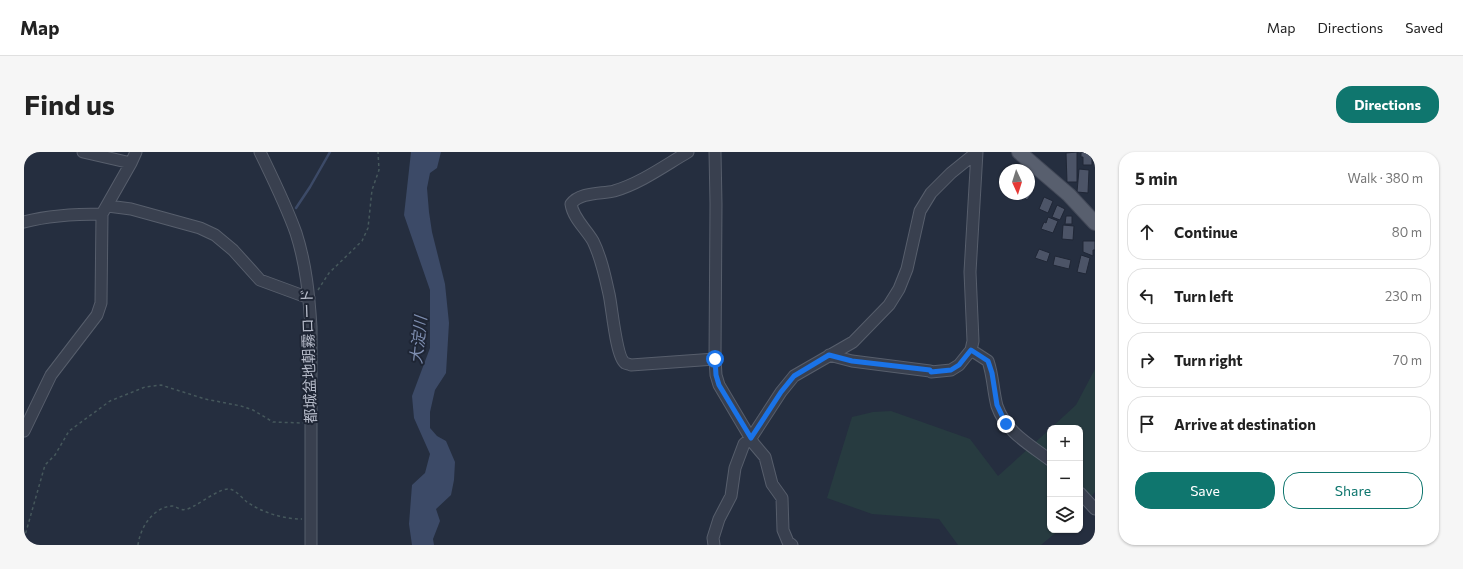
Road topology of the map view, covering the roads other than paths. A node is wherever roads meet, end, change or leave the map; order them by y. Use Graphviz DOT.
graph roads {
  1 [pos="83,152"];
  2 [pos="136,152"];
  3 [pos="260,152"];
  4 [pos="688,152"];
  5 [pos="715,152"];
  6 [pos="977,152"];
  7 [pos="1019,152"];
  8 [pos="131,163"];
  9 [pos="105,210"];
  10 [pos="24,222"];
  11 [pos="1095,223"];
  12 [pos="309,298"];
  13 [pos="971,350"];
  14 [pos="829,355"];
  15 [pos="715,359"];
  16 [pos="24,431"];
  17 [pos="751,438"];
  18 [pos="1047,458"];
  19 [pos="1083,496"];
  20 [pos="1095,509"];
  21 [pos="310,545"];
  22 [pos="714,545"];
  23 [pos="792,545"];
  1 -- 8 [label="street"];
  2 -- 8 [label="street"];
  3 -- 12 [label="street, 都城盆地朝霧ロード"];
  4 -- 15 [label="street"];
  5 -- 15 [label="street"];
  6 -- 13 [label="street"];
  6 -- 14 [label="street"];
  7 -- 11 [label="main road"];
  8 -- 9 [label="street"];
  9 -- 10 [label="street"];
  9 -- 12 [label="street"];
  9 -- 16 [label="street"];
  12 -- 21 [label="street, 都城盆地朝霧ロード"];
  13 -- 14 [label="street"];
  13 -- 18 [label="street"];
  14 -- 17 [label="street"];
  15 -- 17 [label="street"];
  17 -- 22 [label="street"];
  17 -- 23 [label="street"];
  19 -- 20 [label="street"];
}
